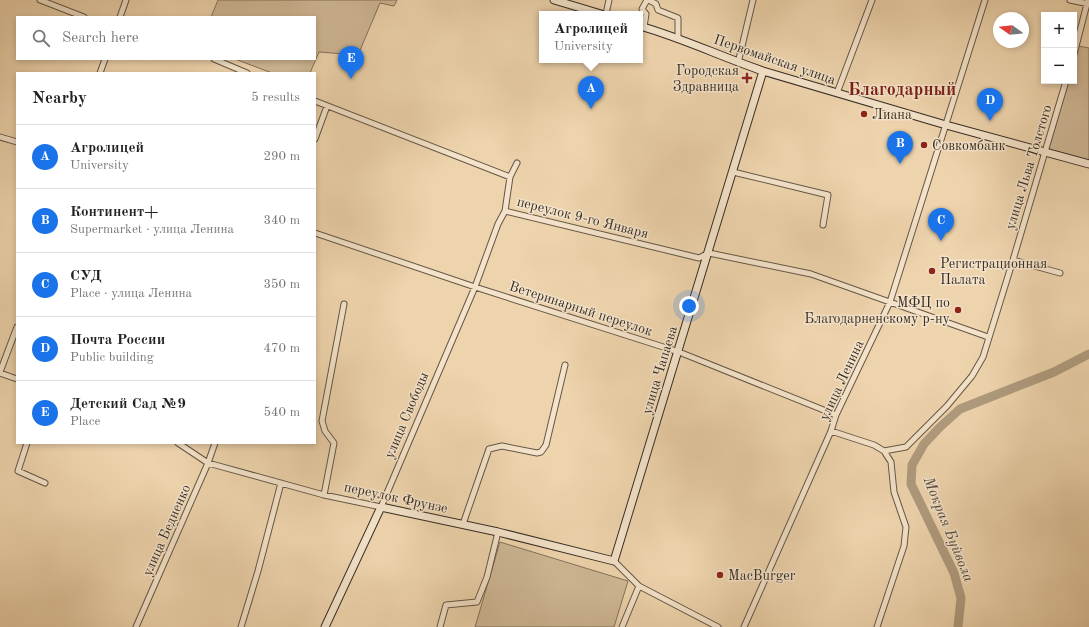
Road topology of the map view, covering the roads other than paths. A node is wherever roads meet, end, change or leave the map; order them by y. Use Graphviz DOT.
graph roads {
  1 [pos="40,0"];
  2 [pos="126,0"];
  3 [pos="554,0"];
  4 [pos="609,0"];
  5 [pos="648,0"];
  6 [pos="753,0"];
  7 [pos="872,0"];
  8 [pos="985,0"];
  9 [pos="1070,0"];
  10 [pos="1088,3"];
  11 [pos="591,11"];
  12 [pos="607,11"];
  13 [pos="81,16"];
  14 [pos="120,16"];
  15 [pos="643,23"];
  16 [pos="643,26"];
  17 [pos="678,37"];
  18 [pos="1076,48"];
  19 [pos="105,60"];
  20 [pos="216,60"];
  21 [pos="738,62"];
  22 [pos="763,71"];
  23 [pos="100,72"];
  24 [pos="246,72"];
  25 [pos="1065,84"];
  26 [pos="837,93"];
  27 [pos="316,101"];
  28 [pos="327,106"];
  29 [pos="946,125"];
  30 [pos="316,136"];
  31 [pos="0,137"];
  32 [pos="16,142"];
  33 [pos="1046,153"];
  34 [pos="517,163"];
  35 [pos="1089,164"];
  36 [pos="733,172"];
  37 [pos="510,177"];
  38 [pos="505,210"];
  39 [pos="823,225"];
  40 [pos="316,233"];
  41 [pos="709,253"];
  42 [pos="1013,260"];
  43 [pos="1060,273"];
  44 [pos="475,288"];
  45 [pos="890,302"];
  46 [pos="344,304"];
  47 [pos="16,330"];
  48 [pos="988,337"];
  49 [pos="679,352"];
  50 [pos="565,366"];
  51 [pos="0,373"];
  52 [pos="16,379"];
  53 [pos="836,415"];
  54 [pos="831,431"];
  55 [pos="27,444"];
  56 [pos="180,444"];
  57 [pos="215,444"];
  58 [pos="884,451"];
  59 [pos="208,463"];
  60 [pos="44,483"];
  61 [pos="281,483"];
  62 [pos="324,495"];
  63 [pos="381,507"];
  64 [pos="463,524"];
  65 [pos="498,532"];
  66 [pos="614,561"];
  67 [pos="639,586"];
  68 [pos="136,627"];
  69 [pos="241,627"];
  70 [pos="324,627"];
  71 [pos="440,627"];
  72 [pos="622,627"];
  73 [pos="718,627"];
  74 [pos="744,627"];
  75 [pos="876,627"];
  1 -- 13 [label="street"];
  2 -- 14 [label="street"];
  3 -- 11 [label="main road"];
  4 -- 12 [label="street"];
  5 -- 15 [label="street"];
  5 -- 17 [label="street"];
  6 -- 21 [label="street"];
  7 -- 26 [label="street"];
  8 -- 29 [label="street, улица Ленина"];
  9 -- 10 [label="street"];
  10 -- 18 [label="street"];
  16 -- 17 [label="main road, Первомайская улица"];
  17 -- 21 [label="main road, Первомайская улица"];
  19 -- 23 [label="street"];
  20 -- 24 [label="street"];
  21 -- 22 [label="main road, Первомайская улица"];
  22 -- 26 [label="main road, Первомайская улица"];
  22 -- 36 [label="main road, улица Чапаева"];
  25 -- 33 [label="street, улица Льва Толстого"];
  26 -- 29 [label="main road, Первомайская улица"];
  27 -- 28 [label="street, переулок 9-го Января"];
  28 -- 30 [label="street"];
  28 -- 37 [label="street, переулок 9-го Января"];
  29 -- 33 [label="main road, Первомайская улица"];
  29 -- 45 [label="street, улица Ленина"];
  31 -- 32 [label="street"];
  33 -- 35 [label="main road, Первомайская улица"];
  33 -- 42 [label="street, улица Льва Толстого"];
  34 -- 37 [label="street"];
  36 -- 39 [label="street"];
  36 -- 41 [label="main road, улица Чапаева"];
  37 -- 38 [label="street, переулок 9-го Января"];
  38 -- 41 [label="street, переулок 9-го Января"];
  38 -- 44 [label="street, улица Свободы"];
  40 -- 44 [label="street, Ветеринарный переулок"];
  41 -- 45 [label="street, переулок 9-го Января"];
  41 -- 49 [label="main road, улица Чапаева"];
  42 -- 43 [label="street"];
  42 -- 48 [label="street, улица Льва Толстого"];
  44 -- 49 [label="street, Ветеринарный переулок"];
  44 -- 63 [label="street, улица Свободы"];
  45 -- 48 [label="street, переулок 9-го Января"];
  45 -- 53 [label="street, улица Ленина"];
  46 -- 62 [label="street"];
  47 -- 51 [label="street"];
  48 -- 58 [label="street, улица Льва Толстого"];
  49 -- 53 [label="street, Ветеринарный переулок"];
  49 -- 66 [label="main road, улица Чапаева"];
  50 -- 64 [label="street"];
  51 -- 52 [label="street"];
  53 -- 54 [label="street, улица Ленина"];
  54 -- 58 [label="street"];
  54 -- 74 [label="street, улица Ленина"];
  55 -- 60 [label="street"];
  56 -- 59 [label="street, переулок Фрунзе"];
  57 -- 59 [label="street, улица Бедненко"];
  58 -- 75 [label="street"];
  59 -- 61 [label="street, переулок Фрунзе"];
  59 -- 68 [label="street, улица Бедненко"];
  61 -- 62 [label="street, переулок Фрунзе"];
  61 -- 69 [label="street"];
  62 -- 63 [label="street, переулок Фрунзе"];
  63 -- 64 [label="main road, переулок Фрунзе"];
  63 -- 70 [label="main road, улица Свободы"];
  64 -- 65 [label="main road, переулок Фрунзе"];
  65 -- 66 [label="main road, переулок Фрунзе"];
  65 -- 71 [label="street"];
  66 -- 67 [label="street"];
  67 -- 72 [label="street"];
  67 -- 73 [label="street"];
}
